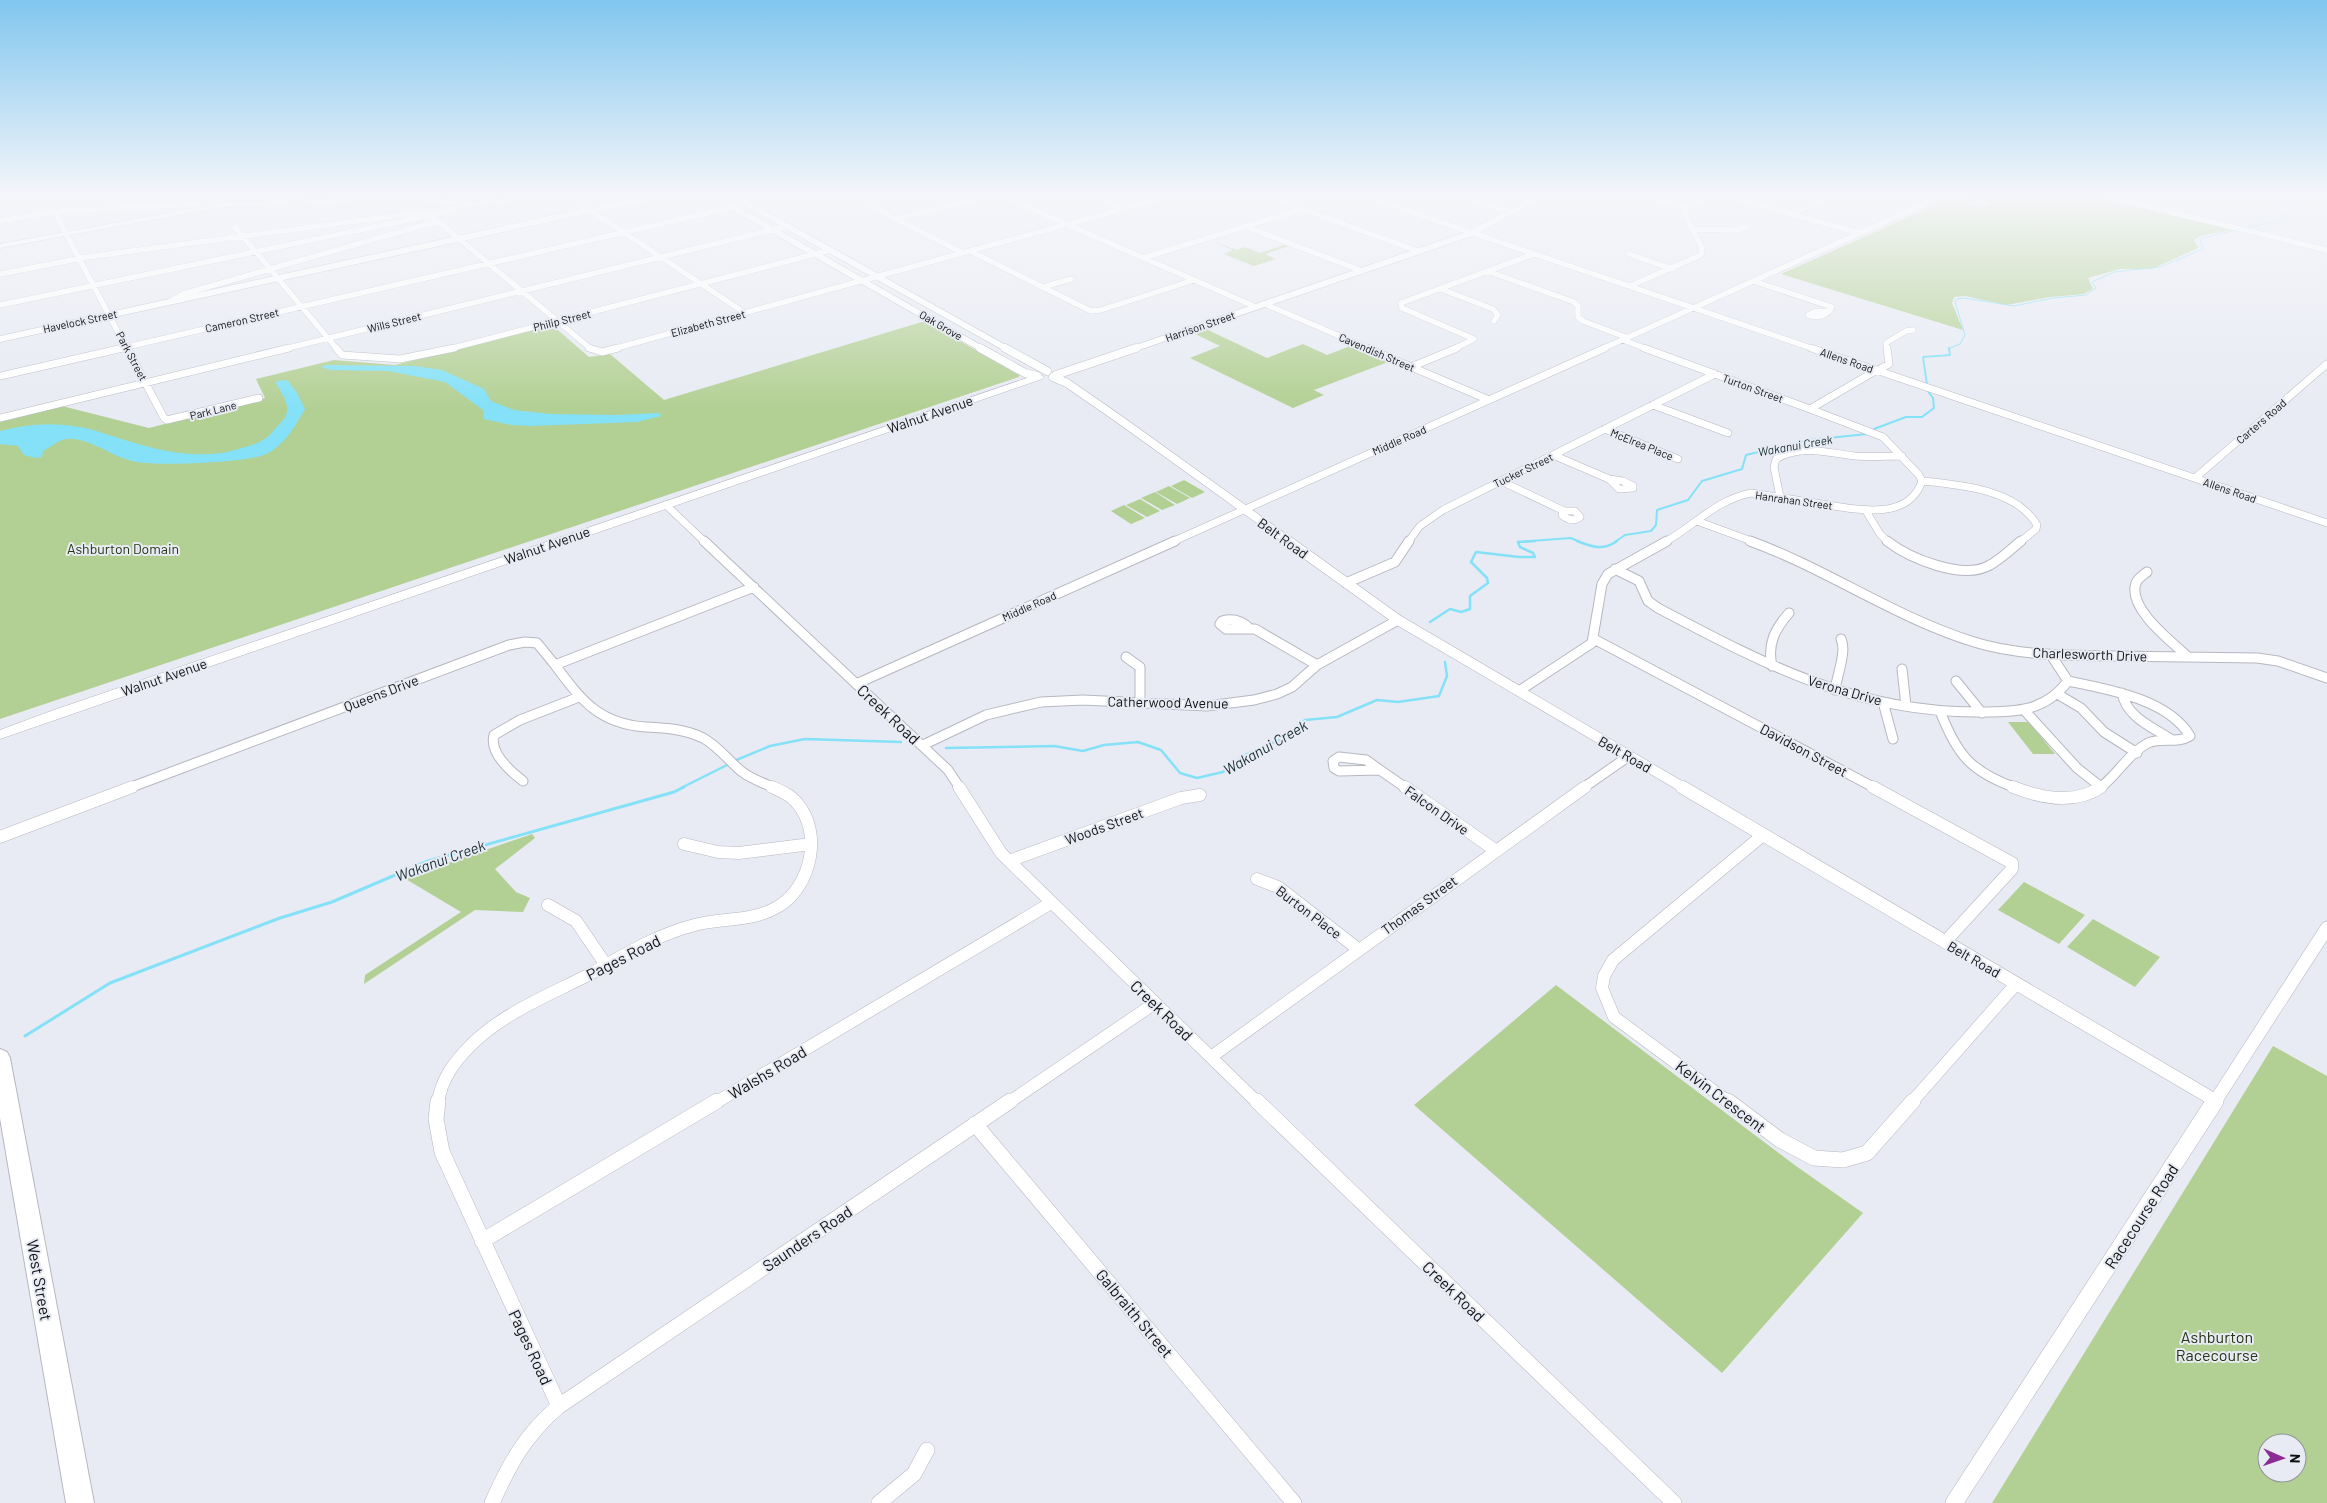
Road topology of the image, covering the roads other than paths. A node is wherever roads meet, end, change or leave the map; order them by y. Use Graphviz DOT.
graph roads {
  1 [pos="34,267"];
  2 [pos="85,267"];
  3 [pos="181,267"];
  4 [pos="277,267"];
  5 [pos="327,267"];
  6 [pos="475,267"];
  7 [pos="493,267"];
  8 [pos="619,267"];
  9 [pos="676,267"];
  10 [pos="766,267"];
  11 [pos="839,267"];
  12 [pos="862,267"];
  13 [pos="910,267"];
  14 [pos="999,267"];
  15 [pos="1164,267"];
  16 [pos="1355,267"];
  17 [pos="1370,267"];
  18 [pos="1498,267"];
  19 [pos="1573,267"];
  20 [pos="1667,267"];
  21 [pos="1676,267"];
  22 [pos="1784,267"];
  23 [pos="270,269"];
  24 [pos="1672,269"];
  25 [pos="1362,270"];
  26 [pos="1487,271"];
  27 [pos="0,274"];
  28 [pos="878,276"];
  29 [pos="278,278"];
  30 [pos="1071,279"];
  31 [pos="862,280"];
  32 [pos="1194,280"];
  33 [pos="1753,281"];
  34 [pos="701,284"];
  35 [pos="94,285"];
  36 [pos="1630,286"];
  37 [pos="1043,287"];
  38 [pos="1441,288"];
  39 [pos="521,291"];
  40 [pos="171,301"];
  41 [pos="1265,304"];
  42 [pos="0,305"];
  43 [pos="302,307"];
  44 [pos="1256,307"];
  45 [pos="1694,308"];
  46 [pos="1828,311"];
  47 [pos="745,313"];
  48 [pos="110,315"];
  49 [pos="557,321"];
  50 [pos="1494,321"];
  51 [pos="1913,330"];
  52 [pos="328,338"];
  53 [pos="0,339"];
  54 [pos="1625,339"];
  55 [pos="128,347"];
  56 [pos="2327,364"];
  57 [pos="1411,367"];
  58 [pos="1877,370"];
  59 [pos="1025,372"];
  60 [pos="1052,374"];
  61 [pos="1715,374"];
  62 [pos="0,376"];
  63 [pos="1038,377"];
  64 [pos="147,382"];
  65 [pos="1020,383"];
  66 [pos="259,398"];
  67 [pos="1489,400"];
  68 [pos="1653,405"];
  69 [pos="1810,409"];
  70 [pos="0,418"];
  71 [pos="166,420"];
  72 [pos="1605,429"];
  73 [pos="1728,433"];
  74 [pos="1553,455"];
  75 [pos="1902,456"];
  76 [pos="1678,459"];
  77 [pos="2195,478"];
  78 [pos="1609,480"];
  79 [pos="1501,481"];
  80 [pos="1922,481"];
  81 [pos="1780,496"];
  82 [pos="666,505"];
  83 [pos="1244,510"];
  84 [pos="1564,511"];
  85 [pos="1866,511"];
  86 [pos="1697,521"];
  87 [pos="2327,523"];
  88 [pos="1614,569"];
  89 [pos="2147,572"];
  90 [pos="1346,583"];
  91 [pos="754,587"];
  92 [pos="1789,613"];
  93 [pos="1398,620"];
  94 [pos="1249,628"];
  95 [pos="1594,639"];
  96 [pos="1841,639"];
  97 [pos="2051,655"];
  98 [pos="2186,656"];
  99 [pos="1126,657"];
  100 [pos="555,665"];
  101 [pos="1317,665"];
  102 [pos="1772,666"];
  103 [pos="1902,669"];
  104 [pos="2327,678"];
  105 [pos="1956,681"];
  106 [pos="2068,681"];
  107 [pos="856,684"];
  108 [pos="1835,690"];
  109 [pos="1519,691"];
  110 [pos="2122,693"];
  111 [pos="2059,695"];
  112 [pos="579,697"];
  113 [pos="1140,702"];
  114 [pos="1883,702"];
  115 [pos="1906,706"];
  116 [pos="2024,710"];
  117 [pos="1940,711"];
  118 [pos="1982,713"];
  119 [pos="56,714"];
  120 [pos="0,729"];
  121 [pos="0,735"];
  122 [pos="1893,739"];
  123 [pos="2172,740"];
  124 [pos="923,745"];
  125 [pos="2137,753"];
  126 [pos="1629,756"];
  127 [pos="1380,770"];
  128 [pos="524,781"];
  129 [pos="2101,788"];
  130 [pos="1200,795"];
  131 [pos="1763,835"];
  132 [pos="0,837"];
  133 [pos="684,844"];
  134 [pos="811,844"];
  135 [pos="1495,850"];
  136 [pos="1009,861"];
  137 [pos="1256,879"];
  138 [pos="1051,903"];
  139 [pos="548,905"];
  140 [pos="2327,928"];
  141 [pos="1945,942"];
  142 [pos="1358,950"];
  143 [pos="606,966"];
  144 [pos="2016,984"];
  145 [pos="1155,1003"];
  146 [pos="1211,1057"];
  147 [pos="0,1058"];
  148 [pos="2216,1101"];
  149 [pos="975,1124"];
  150 [pos="482,1241"];
  151 [pos="559,1406"];
  152 [pos="927,1450"];
  153 [pos="80,1503"];
  154 [pos="492,1503"];
  155 [pos="879,1503"];
  156 [pos="1294,1503"];
  157 [pos="1674,1503"];
  158 [pos="1954,1503"];
  1 -- 27 [label="street"];
  2 -- 35 [label="street, Park Street"];
  3 -- 35 [label="street"];
  4 -- 23 [label="street"];
  5 -- 29 [label="street, Havelock Street"];
  6 -- 43 [label="street, Cameron Street"];
  7 -- 39 [label="street"];
  8 -- 39 [label="street, Wills Street"];
  9 -- 34 [label="street"];
  10 -- 34 [label="street, Philip Street"];
  11 -- 31 [label="street, Oak Grove"];
  12 -- 28 [label="street, Oak Grove"];
  13 -- 28 [label="street, Elizabeth Street"];
  14 -- 37 [label="street"];
  15 -- 32 [label="street"];
  16 -- 25 [label="street"];
  17 -- 25 [label="street, Harrison Street"];
  18 -- 26 [label="street"];
  19 -- 36 [label="street, Allens Road"];
  20 -- 24 [label="street"];
  21 -- 24 [label="street"];
  22 -- 33 [label="street, Middle Road"];
  23 -- 29 [label="street"];
  23 -- 40 [label="street"];
  24 -- 36 [label="street"];
  25 -- 41 [label="street, Harrison Street"];
  26 -- 38 [label="street"];
  26 -- 54 [label="street, Turton Street"];
  28 -- 31 [label="street, Elizabeth Street"];
  28 -- 60 [label="street, Oak Grove"];
  29 -- 40 [label="street, Havelock Street"];
  29 -- 43 [label="street"];
  30 -- 37 [label="street"];
  31 -- 47 [label="street, Elizabeth Street"];
  31 -- 59 [label="street, Oak Grove"];
  32 -- 37 [label="street"];
  32 -- 44 [label="street"];
  33 -- 45 [label="street, Middle Road"];
  33 -- 46 [label="street"];
  34 -- 47 [label="street"];
  34 -- 49 [label="street, Philip Street"];
  35 -- 42 [label="street"];
  35 -- 48 [label="street, Park Street"];
  36 -- 45 [label="street, Allens Road"];
  38 -- 50 [label="street"];
  38 -- 57 [label="street"];
  39 -- 49 [label="street"];
  39 -- 52 [label="street, Wills Street"];
  40 -- 48 [label="street, Havelock Street"];
  41 -- 44 [label="street, Harrison Street"];
  41 -- 57 [label="street, Cavendish Street"];
  43 -- 52 [label="street"];
  43 -- 55 [label="street, Cameron Street"];
  44 -- 60 [label="street, Harrison Street"];
  45 -- 54 [label="street, Middle Road"];
  45 -- 58 [label="street, Allens Road"];
  47 -- 49 [label="street, Elizabeth Street"];
  48 -- 53 [label="street, Havelock Street"];
  48 -- 55 [label="street, Park Street"];
  49 -- 52 [label="street, Philip Street"];
  51 -- 58 [label="street"];
  52 -- 64 [label="street, Wills Street"];
  54 -- 61 [label="street, Turton Street"];
  54 -- 67 [label="street, Middle Road"];
  55 -- 62 [label="street, Cameron Street"];
  55 -- 64 [label="street, Park Street"];
  56 -- 77 [label="street, Carters Road"];
  57 -- 67 [label="street, Cavendish Street"];
  58 -- 69 [label="street"];
  58 -- 77 [label="street, Allens Road"];
  59 -- 63 [label="street, Oak Grove"];
  59 -- 65 [label="main road"];
  60 -- 63 [label="street, Harrison Street"];
  60 -- 83 [label="street, Belt Road"];
  61 -- 68 [label="street, Tucker Street"];
  61 -- 69 [label="street, Turton Street"];
  63 -- 65 [label="main road, Walnut Avenue"];
  64 -- 70 [label="street, Wills Street"];
  64 -- 71 [label="street, Park Street"];
  65 -- 82 [label="main road, Walnut Avenue"];
  66 -- 71 [label="street, Park Lane"];
  67 -- 83 [label="street, Middle Road"];
  68 -- 72 [label="street, Tucker Street"];
  68 -- 73 [label="street"];
  69 -- 75 [label="street"];
  72 -- 74 [label="street, Tucker Street"];
  72 -- 76 [label="street, McElrea Place"];
  74 -- 78 [label="street"];
  74 -- 79 [label="street, Tucker Street"];
  75 -- 80 [label="street"];
  75 -- 81 [label="street"];
  77 -- 87 [label="street, Allens Road"];
  79 -- 84 [label="street"];
  79 -- 90 [label="street, Tucker Street"];
  80 -- 85 [label="street, Hanrahan Street"];
  80 -- 85 [label="street"];
  81 -- 85 [label="street, Hanrahan Street"];
  81 -- 86 [label="street, Hanrahan Street"];
  82 -- 91 [label="street, Creek Road"];
  82 -- 119 [label="main road, Walnut Avenue"];
  83 -- 90 [label="street, Belt Road"];
  83 -- 107 [label="street, Middle Road"];
  86 -- 88 [label="street, Hanrahan Street"];
  86 -- 97 [label="street, Charlesworth Drive"];
  88 -- 95 [label="street, Hanrahan Street"];
  88 -- 102 [label="street, Verona Drive"];
  89 -- 98 [label="street"];
  90 -- 93 [label="street, Belt Road"];
  91 -- 100 [label="street"];
  91 -- 107 [label="street, Creek Road"];
  92 -- 102 [label="street"];
  93 -- 101 [label="street, Catherwood Avenue"];
  93 -- 109 [label="street, Belt Road"];
  94 -- 101 [label="street"];
  95 -- 109 [label="street"];
  95 -- 141 [label="street, Davidson Street"];
  96 -- 108 [label="street"];
  97 -- 98 [label="street, Charlesworth Drive"];
  97 -- 106 [label="street"];
  98 -- 104 [label="street, Charlesworth Drive"];
  99 -- 113 [label="street"];
  100 -- 112 [label="street, Pages Road"];
  100 -- 132 [label="street, Queens Drive"];
  101 -- 113 [label="street, Catherwood Avenue"];
  102 -- 108 [label="street, Verona Drive"];
  103 -- 115 [label="street"];
  105 -- 118 [label="street"];
  106 -- 110 [label="street"];
  106 -- 111 [label="street"];
  107 -- 124 [label="street, Creek Road"];
  108 -- 114 [label="street, Verona Drive"];
  109 -- 126 [label="street, Belt Road"];
  110 -- 123 [label="street"];
  110 -- 123 [label="street"];
  111 -- 116 [label="street, Verona Drive"];
  111 -- 125 [label="street"];
  112 -- 128 [label="street"];
  112 -- 134 [label="street, Pages Road"];
  113 -- 124 [label="street, Catherwood Avenue"];
  114 -- 115 [label="street, Verona Drive"];
  114 -- 122 [label="street"];
  115 -- 117 [label="street, Verona Drive"];
  116 -- 118 [label="street, Verona Drive"];
  116 -- 129 [label="street"];
  117 -- 118 [label="street, Verona Drive"];
  117 -- 129 [label="street"];
  119 -- 120 [label="main road, Walnut Avenue"];
  119 -- 121 [label="main road, Walnut Avenue"];
  123 -- 125 [label="street"];
  124 -- 136 [label="street, Creek Road"];
  125 -- 129 [label="street"];
  126 -- 131 [label="street, Belt Road"];
  126 -- 135 [label="street, Thomas Street"];
  127 -- 135 [label="street, Falcon Drive"];
  130 -- 136 [label="street, Woods Street"];
  131 -- 141 [label="street, Belt Road"];
  131 -- 144 [label="street, Kelvin Crescent"];
  133 -- 134 [label="street"];
  134 -- 143 [label="street, Pages Road"];
  135 -- 142 [label="street, Thomas Street"];
  136 -- 138 [label="street, Creek Road"];
  137 -- 142 [label="street, Burton Place"];
  138 -- 145 [label="street, Creek Road"];
  138 -- 150 [label="street, Walshs Road"];
  139 -- 143 [label="street"];
  140 -- 148 [label="street, Racecourse Road"];
  141 -- 144 [label="street, Belt Road"];
  142 -- 146 [label="street, Thomas Street"];
  143 -- 150 [label="street, Pages Road"];
  144 -- 148 [label="street, Belt Road"];
  145 -- 146 [label="street, Creek Road"];
  145 -- 149 [label="street, Saunders Road"];
  146 -- 157 [label="street, Creek Road"];
  147 -- 153 [label="highway, West Street"];
  148 -- 158 [label="street, Racecourse Road"];
  149 -- 151 [label="street, Saunders Road"];
  149 -- 156 [label="street, Galbraith Street"];
  150 -- 151 [label="street, Pages Road"];
  151 -- 154 [label="street, Saunders Road"];
  152 -- 155 [label="street"];
}
